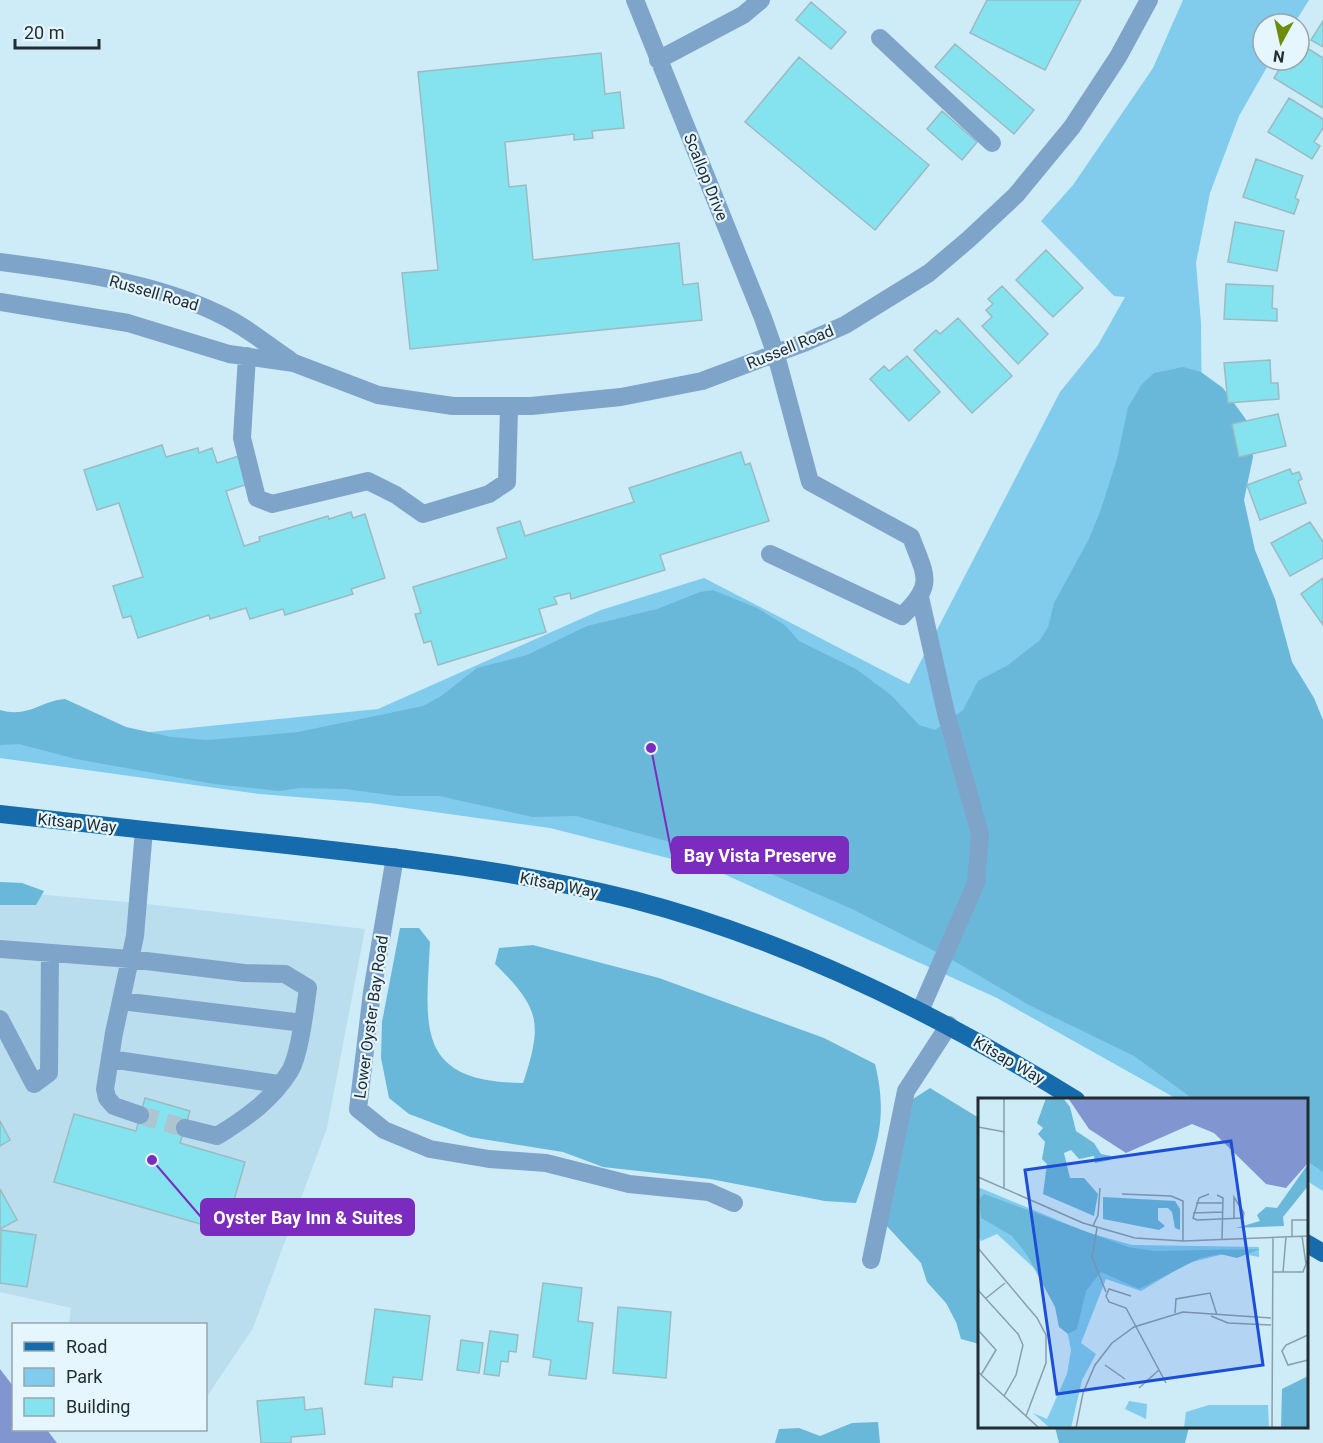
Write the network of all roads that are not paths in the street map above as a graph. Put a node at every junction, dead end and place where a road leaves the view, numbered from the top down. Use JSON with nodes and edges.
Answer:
{"nodes":[{"id":1,"x":635,"y":0,"type":"edge"},
{"id":2,"x":761,"y":0,"type":"edge"},
{"id":3,"x":1149,"y":0,"type":"edge"},
{"id":4,"x":880,"y":38,"type":"dead end"},
{"id":5,"x":658,"y":60,"type":"junction"},
{"id":6,"x":992,"y":143,"type":"dead end"},
{"id":7,"x":0,"y":262,"type":"edge"},
{"id":8,"x":0,"y":302,"type":"edge"},
{"id":9,"x":776,"y":355,"type":"junction"},
{"id":10,"x":247,"y":356,"type":"junction"},
{"id":11,"x":294,"y":363,"type":"junction"},
{"id":12,"x":509,"y":408,"type":"junction"},
{"id":13,"x":770,"y":554,"type":"dead end"},
{"id":14,"x":920,"y":597,"type":"junction"},
{"id":15,"x":0,"y":814,"type":"edge"},
{"id":16,"x":144,"y":830,"type":"junction"},
{"id":17,"x":394,"y":857,"type":"junction"},
{"id":18,"x":0,"y":949,"type":"edge"},
{"id":19,"x":50,"y":954,"type":"junction"},
{"id":20,"x":130,"y":959,"type":"junction"},
{"id":21,"x":121,"y":1001,"type":"junction"},
{"id":22,"x":920,"y":1011,"type":"junction"},
{"id":23,"x":0,"y":1019,"type":"edge"},
{"id":24,"x":303,"y":1023,"type":"junction"},
{"id":25,"x":949,"y":1025,"type":"junction"},
{"id":26,"x":110,"y":1059,"type":"junction"},
{"id":27,"x":279,"y":1084,"type":"junction"},
{"id":28,"x":1073,"y":1098,"type":"edge"},
{"id":29,"x":140,"y":1115,"type":"tunnel mouth"},
{"id":30,"x":185,"y":1128,"type":"tunnel mouth"},
{"id":31,"x":734,"y":1203,"type":"dead end"},
{"id":32,"x":1308,"y":1244,"type":"edge"},
{"id":33,"x":1323,"y":1253,"type":"edge"},
{"id":34,"x":871,"y":1260,"type":"dead end"}],
"edges":[{"from":1,"to":5,"type":"street","name":"Scallop Drive"},
{"from":2,"to":5,"type":"street"},
{"from":3,"to":9,"type":"street","name":"Russell Road"},
{"from":4,"to":6,"type":"street"},
{"from":5,"to":9,"type":"street","name":"Scallop Drive"},
{"from":7,"to":11,"type":"street","name":"Russell Road"},
{"from":8,"to":10,"type":"street","name":"Russell Road"},
{"from":9,"to":12,"type":"street","name":"Russell Road"},
{"from":9,"to":14,"type":"street","name":"Scallop Drive"},
{"from":10,"to":11,"type":"street","name":"Russell Road"},
{"from":10,"to":12,"type":"street"},
{"from":11,"to":12,"type":"street","name":"Russell Road"},
{"from":13,"to":14,"type":"street"},
{"from":14,"to":22,"type":"street","name":"Scallop Drive"},
{"from":15,"to":16,"type":"main road","name":"Kitsap Way"},
{"from":16,"to":17,"type":"main road","name":"Kitsap Way"},
{"from":16,"to":20,"type":"street"},
{"from":17,"to":22,"type":"main road","name":"Kitsap Way"},
{"from":17,"to":31,"type":"street","name":"Lower Oyster Bay Road"},
{"from":18,"to":19,"type":"street"},
{"from":19,"to":20,"type":"street"},
{"from":19,"to":23,"type":"street"},
{"from":20,"to":21,"type":"street"},
{"from":20,"to":24,"type":"street"},
{"from":21,"to":24,"type":"street"},
{"from":21,"to":26,"type":"street"},
{"from":22,"to":25,"type":"main road","name":"Kitsap Way"},
{"from":24,"to":27,"type":"street"},
{"from":25,"to":28,"type":"main road","name":"Kitsap Way"},
{"from":25,"to":34,"type":"street"},
{"from":26,"to":27,"type":"street"},
{"from":26,"to":29,"type":"street"},
{"from":27,"to":30,"type":"street"},
{"from":32,"to":33,"type":"main road"}]}
